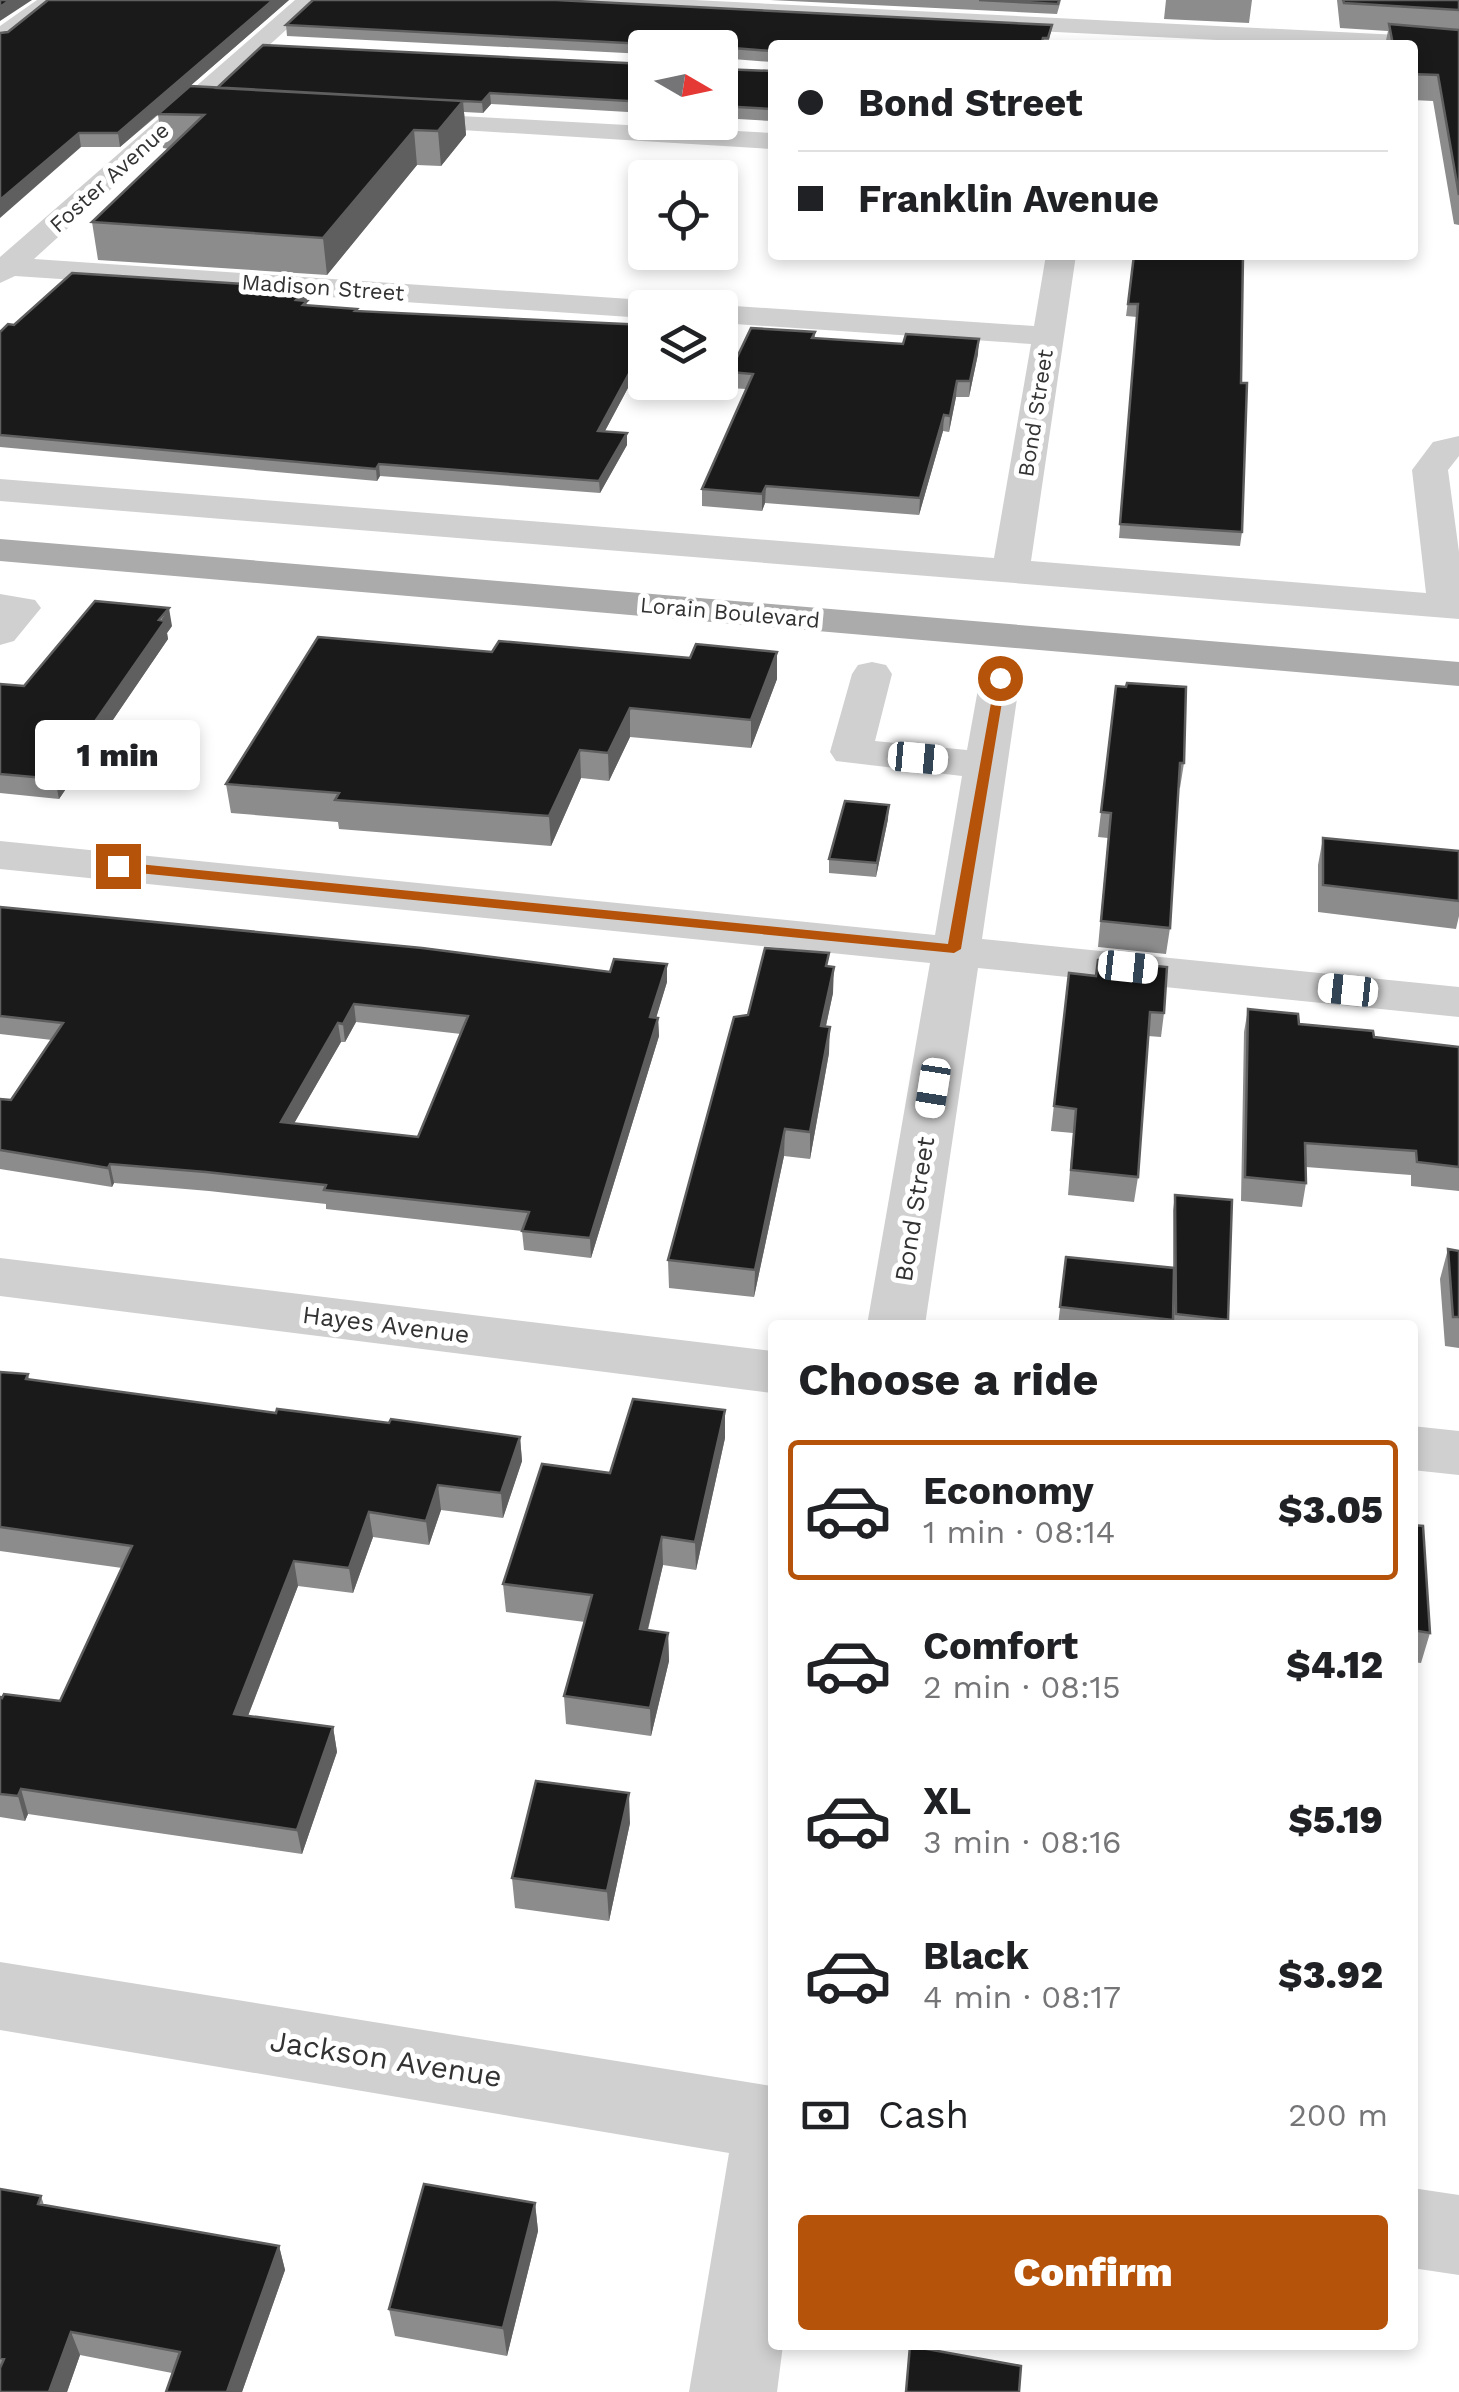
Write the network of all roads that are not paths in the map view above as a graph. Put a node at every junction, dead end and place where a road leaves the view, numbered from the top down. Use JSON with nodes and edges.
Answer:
{"nodes":[{"id":1,"x":52,"y":0,"type":"edge"},
{"id":2,"x":308,"y":0,"type":"edge"},
{"id":3,"x":557,"y":0,"type":"edge"},
{"id":4,"x":1098,"y":0,"type":"edge"},
{"id":5,"x":0,"y":36,"type":"edge"},
{"id":6,"x":1093,"y":36,"type":"edge"},
{"id":7,"x":1276,"y":40,"type":"edge"},
{"id":8,"x":1418,"y":43,"type":"edge"},
{"id":9,"x":1459,"y":44,"type":"edge"},
{"id":10,"x":258,"y":45,"type":"junction"},
{"id":11,"x":288,"y":47,"type":"edge"},
{"id":12,"x":186,"y":108,"type":"junction"},
{"id":13,"x":219,"y":110,"type":"edge"},
{"id":14,"x":354,"y":118,"type":"edge"},
{"id":15,"x":768,"y":141,"type":"edge"},
{"id":16,"x":1060,"y":260,"type":"edge"},
{"id":17,"x":3,"y":269,"type":"edge"},
{"id":18,"x":628,"y":308,"type":"edge"},
{"id":19,"x":738,"y":315,"type":"edge"},
{"id":20,"x":1047,"y":336,"type":"junction"},
{"id":21,"x":1459,"y":446,"type":"edge"},
{"id":22,"x":0,"y":490,"type":"edge"},
{"id":23,"x":0,"y":516,"type":"edge"},
{"id":24,"x":0,"y":550,"type":"edge"},
{"id":25,"x":1011,"y":571,"type":"junction"},
{"id":26,"x":0,"y":606,"type":"edge"},
{"id":27,"x":1455,"y":617,"type":"edge"},
{"id":28,"x":0,"y":633,"type":"edge"},
{"id":29,"x":872,"y":674,"type":"dead end"},
{"id":30,"x":1459,"y":674,"type":"edge"},
{"id":31,"x":1000,"y":678,"type":"dead end"},
{"id":32,"x":985,"y":765,"type":"junction"},
{"id":33,"x":0,"y":855,"type":"edge"},
{"id":34,"x":954,"y":949,"type":"junction"},
{"id":35,"x":1459,"y":1002,"type":"edge"},
{"id":36,"x":0,"y":1277,"type":"edge"},
{"id":37,"x":897,"y":1320,"type":"edge"},
{"id":38,"x":768,"y":1372,"type":"edge"},
{"id":39,"x":1418,"y":1449,"type":"edge"},
{"id":40,"x":1459,"y":1453,"type":"edge"},
{"id":41,"x":0,"y":1996,"type":"edge"},
{"id":42,"x":768,"y":2122,"type":"edge"},
{"id":43,"x":768,"y":2160,"type":"edge"},
{"id":44,"x":1418,"y":2229,"type":"edge"},
{"id":45,"x":1459,"y":2235,"type":"edge"},
{"id":46,"x":733,"y":2392,"type":"edge"}],
"edges":[{"from":1,"to":5,"type":"street"},
{"from":2,"to":10,"type":"street","name":"Foster Avenue"},
{"from":3,"to":6,"type":"street"},
{"from":4,"to":6,"type":"street"},
{"from":6,"to":7,"type":"street"},
{"from":8,"to":9,"type":"street"},
{"from":10,"to":11,"type":"street"},
{"from":10,"to":12,"type":"street","name":"Foster Avenue"},
{"from":12,"to":13,"type":"street"},
{"from":12,"to":17,"type":"street","name":"Foster Avenue"},
{"from":14,"to":15,"type":"street"},
{"from":16,"to":20,"type":"street","name":"Bond Street"},
{"from":17,"to":18,"type":"street","name":"Madison Street"},
{"from":19,"to":20,"type":"street"},
{"from":20,"to":25,"type":"street","name":"Bond Street"},
{"from":21,"to":27,"type":"street"},
{"from":22,"to":25,"type":"street"},
{"from":23,"to":27,"type":"main road","name":"Lorain Boulevard"},
{"from":24,"to":30,"type":"main road","name":"Lorain Boulevard"},
{"from":25,"to":27,"type":"street"},
{"from":26,"to":28,"type":"street"},
{"from":29,"to":32,"type":"street"},
{"from":31,"to":32,"type":"street","name":"Bond Street"},
{"from":32,"to":34,"type":"street","name":"Bond Street"},
{"from":33,"to":34,"type":"street"},
{"from":34,"to":35,"type":"street"},
{"from":34,"to":37,"type":"street","name":"Bond Street"},
{"from":36,"to":38,"type":"street","name":"Hayes Avenue"},
{"from":39,"to":40,"type":"street"},
{"from":41,"to":42,"type":"street","name":"Jackson Avenue"},
{"from":43,"to":46,"type":"street"},
{"from":44,"to":45,"type":"street"}]}
